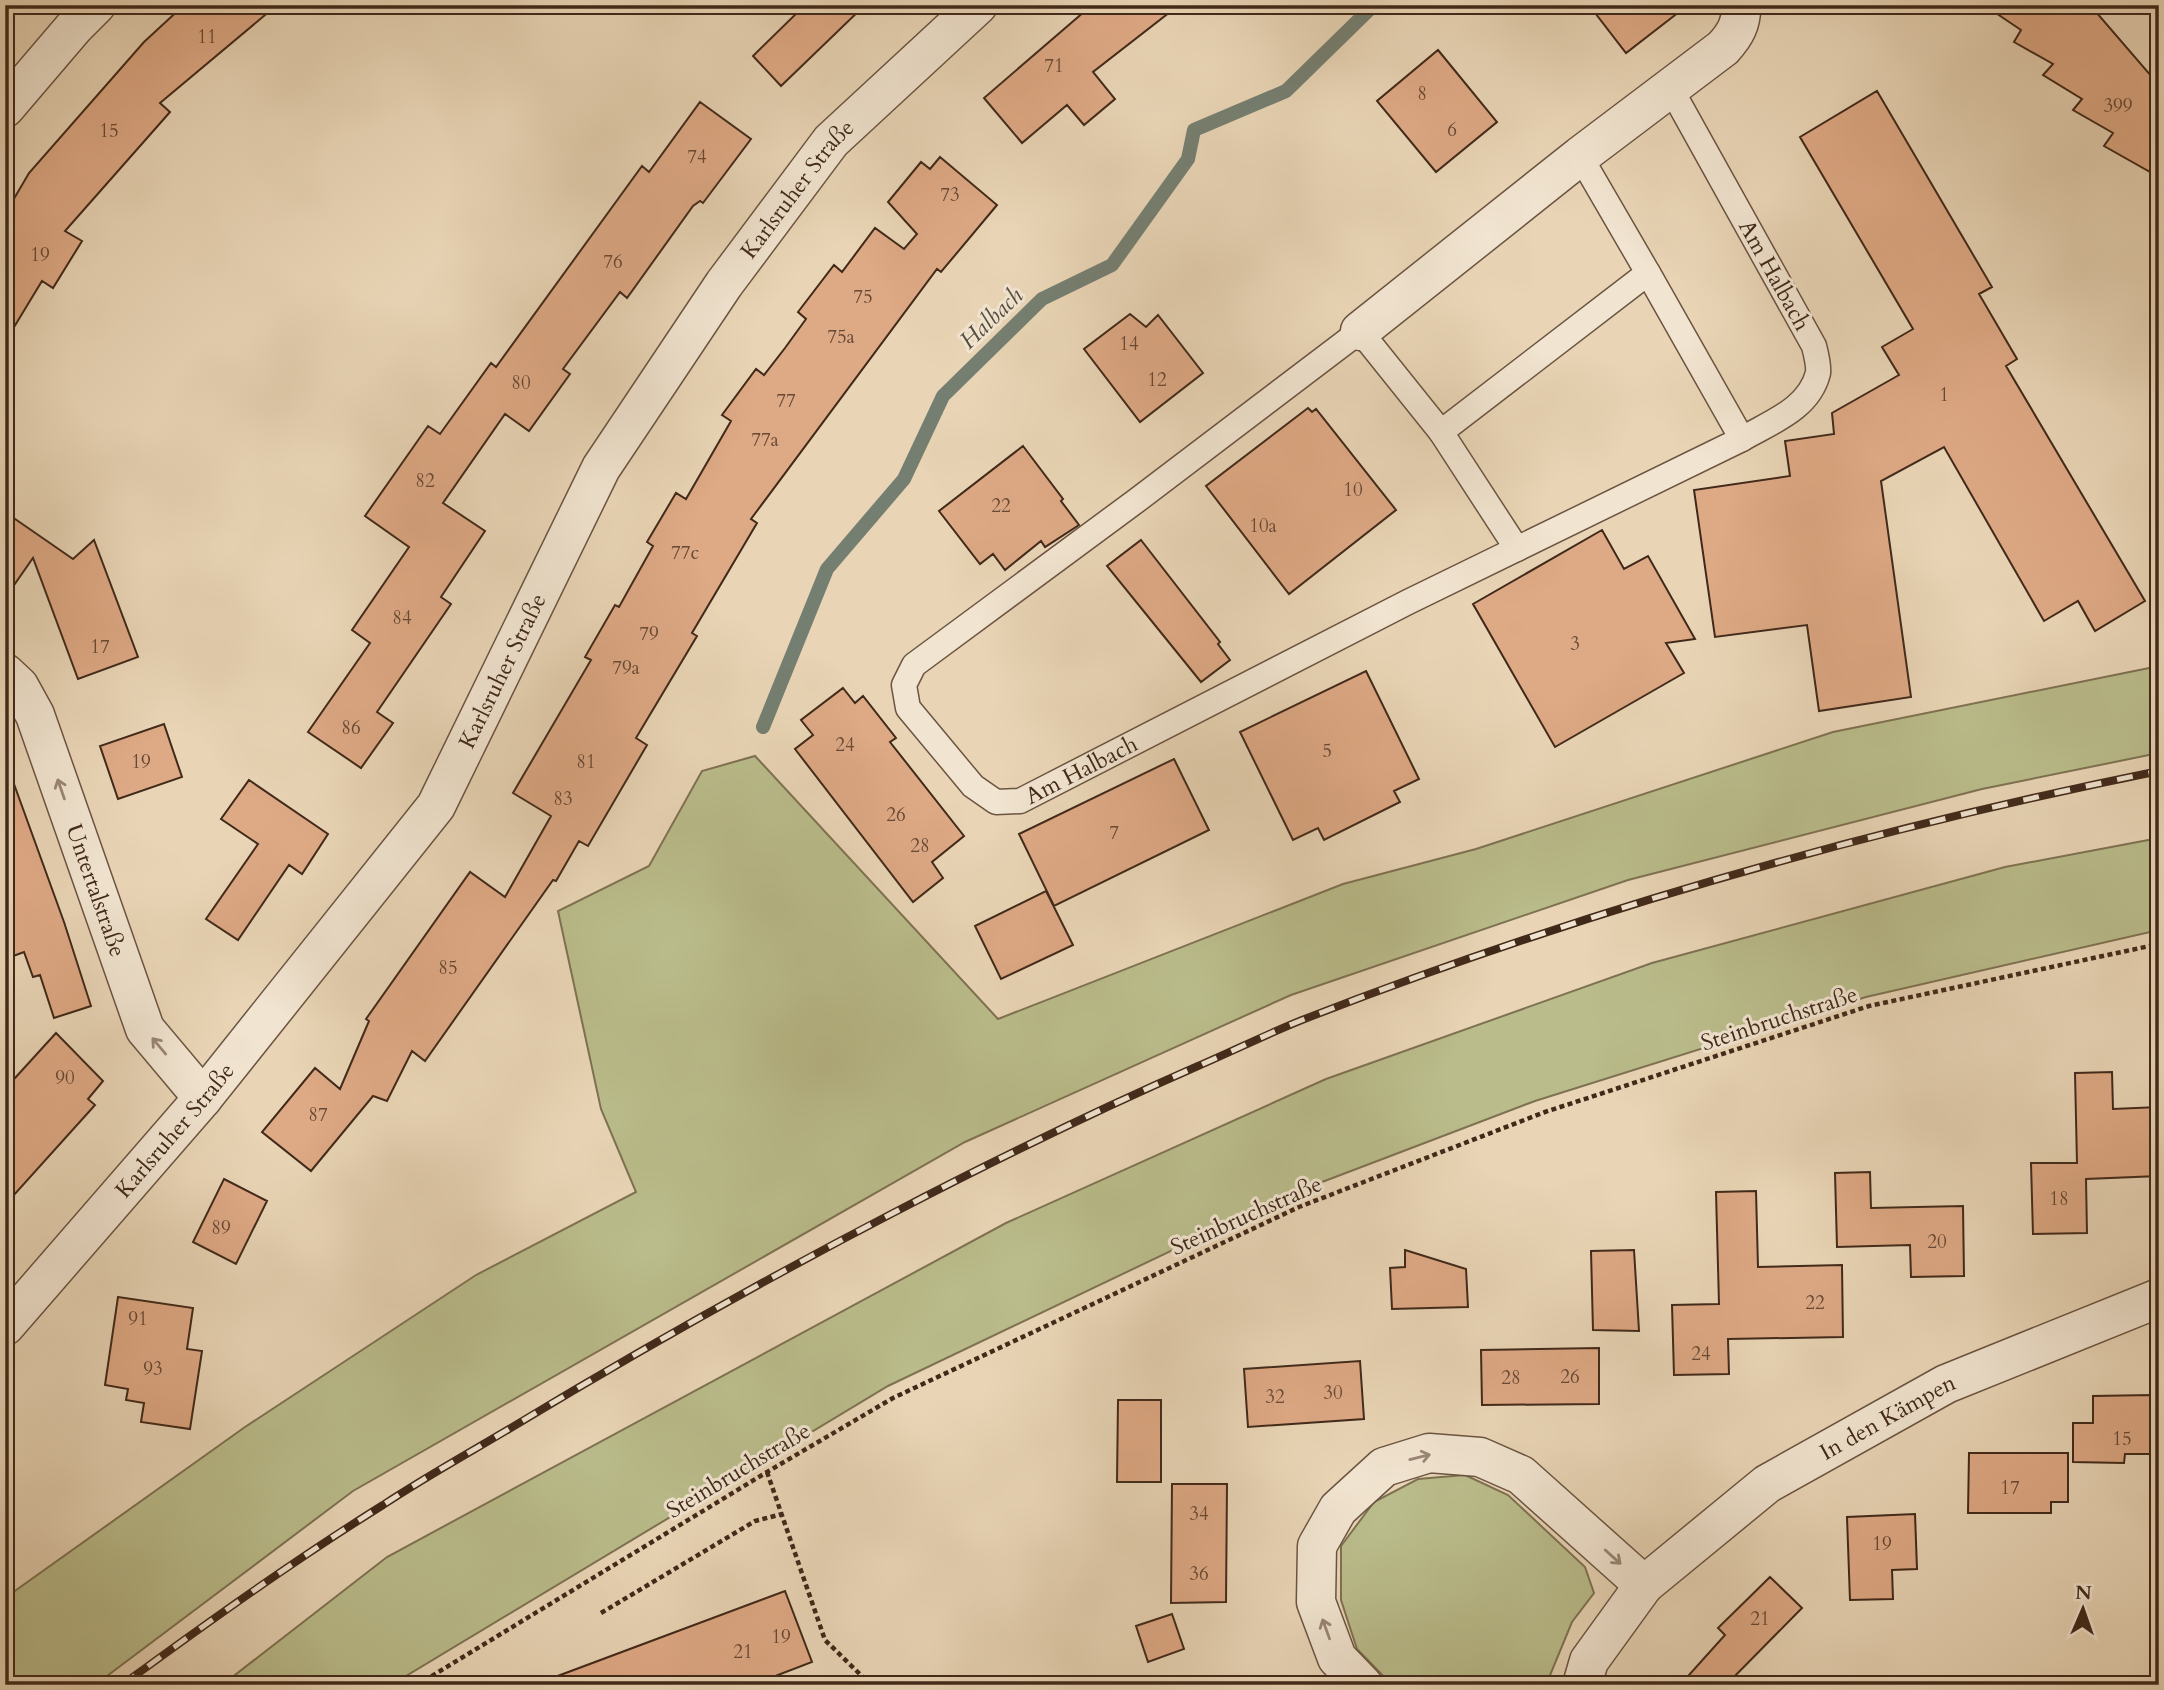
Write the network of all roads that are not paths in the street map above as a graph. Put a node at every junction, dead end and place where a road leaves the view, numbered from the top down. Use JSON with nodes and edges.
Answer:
{"nodes":[{"id":1,"x":96,"y":5,"type":"edge"},
{"id":2,"x":978,"y":5,"type":"edge"},
{"id":3,"x":1741,"y":5,"type":"edge"},
{"id":4,"x":1671,"y":89,"type":"junction"},
{"id":5,"x":5,"y":108,"type":"edge"},
{"id":6,"x":1580,"y":156,"type":"junction"},
{"id":7,"x":1648,"y":273,"type":"junction"},
{"id":8,"x":1360,"y":331,"type":"junction"},
{"id":9,"x":1441,"y":432,"type":"junction"},
{"id":10,"x":1742,"y":439,"type":"junction"},
{"id":11,"x":1517,"y":548,"type":"junction"},
{"id":12,"x":5,"y":673,"type":"edge"},
{"id":13,"x":203,"y":1098,"type":"junction"},
{"id":14,"x":2159,"y":1298,"type":"edge"},
{"id":15,"x":5,"y":1326,"type":"edge"},
{"id":16,"x":1644,"y":1585,"type":"junction"},
{"id":17,"x":1363,"y":1685,"type":"edge"},
{"id":18,"x":1582,"y":1685,"type":"edge"}],
"edges":[{"from":1,"to":5,"type":"street"},
{"from":2,"to":13,"type":"street","name":"Karlsruher Straße"},
{"from":3,"to":4,"type":"street","name":"Am Halbach"},
{"from":4,"to":6,"type":"street","name":"Am Halbach"},
{"from":4,"to":10,"type":"lane","name":"Am Halbach"},
{"from":6,"to":7,"type":"lane"},
{"from":6,"to":8,"type":"street","name":"Am Halbach"},
{"from":7,"to":9,"type":"lane"},
{"from":7,"to":10,"type":"lane"},
{"from":8,"to":9,"type":"lane"},
{"from":8,"to":11,"type":"lane","name":"Am Halbach"},
{"from":9,"to":11,"type":"lane"},
{"from":10,"to":11,"type":"lane","name":"Am Halbach"},
{"from":13,"to":12,"type":"street","name":"Untertalstraße","one_way":true},
{"from":13,"to":15,"type":"street","name":"Karlsruher Straße"},
{"from":14,"to":16,"type":"street","name":"In den Kämpen"},
{"from":17,"to":16,"type":"street","one_way":true},
{"from":16,"to":18,"type":"street","name":"In den Kämpen"}]}
